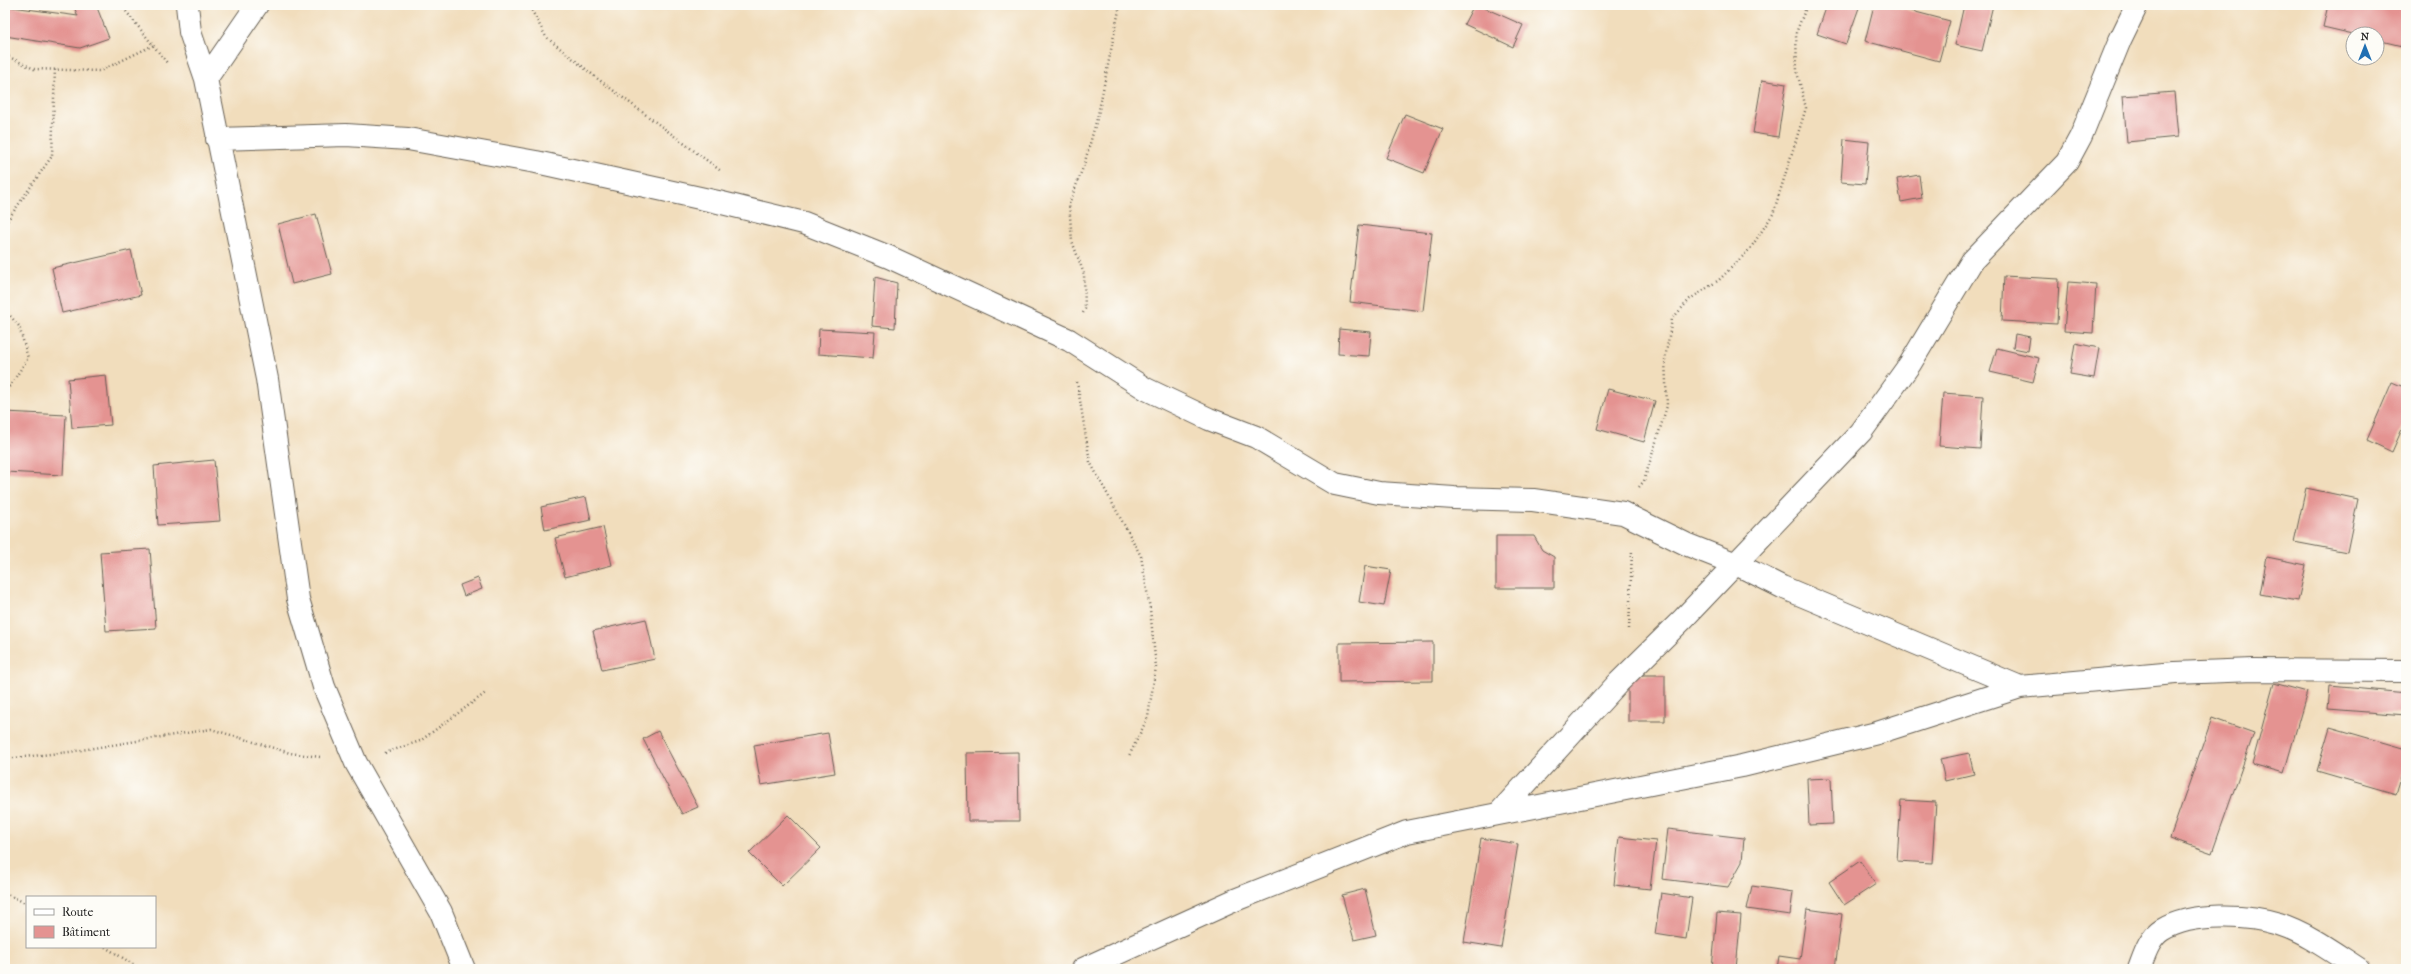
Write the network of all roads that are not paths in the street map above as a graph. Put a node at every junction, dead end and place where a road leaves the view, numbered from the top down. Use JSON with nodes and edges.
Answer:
{"nodes":[{"id":1,"x":187,"y":5,"type":"edge"},
{"id":2,"x":257,"y":5,"type":"edge"},
{"id":3,"x":2137,"y":5,"type":"edge"},
{"id":4,"x":206,"y":79,"type":"junction"},
{"id":5,"x":217,"y":139,"type":"junction"},
{"id":6,"x":1736,"y":564,"type":"junction"},
{"id":7,"x":2406,"y":671,"type":"edge"},
{"id":8,"x":2020,"y":687,"type":"junction"},
{"id":9,"x":1500,"y":812,"type":"junction"},
{"id":10,"x":464,"y":969,"type":"edge"},
{"id":11,"x":1083,"y":969,"type":"edge"},
{"id":12,"x":2139,"y":969,"type":"edge"},
{"id":13,"x":2359,"y":969,"type":"edge"}],
"edges":[{"from":1,"to":4,"type":"street"},
{"from":2,"to":4,"type":"street"},
{"from":3,"to":6,"type":"street"},
{"from":4,"to":5,"type":"street"},
{"from":5,"to":6,"type":"street"},
{"from":5,"to":10,"type":"street"},
{"from":6,"to":8,"type":"street"},
{"from":6,"to":9,"type":"street"},
{"from":7,"to":8,"type":"street"},
{"from":8,"to":9,"type":"street"},
{"from":9,"to":11,"type":"street"},
{"from":12,"to":13,"type":"street"}]}
